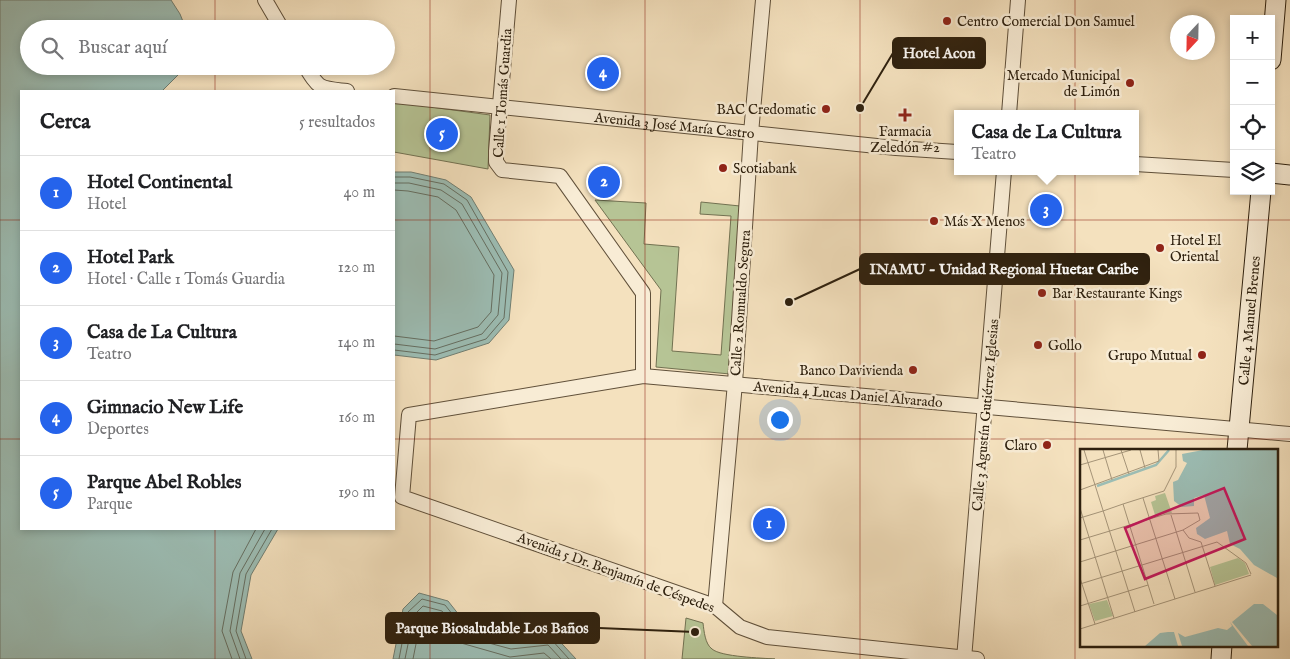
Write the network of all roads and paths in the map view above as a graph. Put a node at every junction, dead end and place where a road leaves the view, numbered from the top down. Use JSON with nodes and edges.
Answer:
{"nodes":[{"id":1,"x":265,"y":0,"type":"edge"},
{"id":2,"x":509,"y":0,"type":"edge"},
{"id":3,"x":763,"y":0,"type":"edge"},
{"id":4,"x":1018,"y":0,"type":"edge"},
{"id":5,"x":1276,"y":0,"type":"edge"},
{"id":6,"x":1275,"y":15,"type":"edge"},
{"id":7,"x":277,"y":20,"type":"edge"},
{"id":8,"x":311,"y":75,"type":"edge"},
{"id":9,"x":339,"y":90,"type":"edge"},
{"id":10,"x":395,"y":96,"type":"edge"},
{"id":11,"x":500,"y":108,"type":"junction"},
{"id":12,"x":1009,"y":110,"type":"edge"},
{"id":13,"x":751,"y":133,"type":"junction"},
{"id":14,"x":954,"y":152,"type":"edge"},
{"id":15,"x":1139,"y":164,"type":"edge"},
{"id":16,"x":1230,"y":170,"type":"edge"},
{"id":17,"x":1275,"y":173,"type":"edge"},
{"id":18,"x":1004,"y":175,"type":"edge"},
{"id":19,"x":1290,"y":175,"type":"edge"},
{"id":20,"x":1261,"y":195,"type":"edge"},
{"id":21,"x":643,"y":376,"type":"junction"},
{"id":22,"x":735,"y":383,"type":"junction"},
{"id":23,"x":986,"y":406,"type":"junction"},
{"id":24,"x":1239,"y":430,"type":"junction"},
{"id":25,"x":1290,"y":434,"type":"edge"},
{"id":26,"x":1237,"y":449,"type":"edge"},
{"id":27,"x":402,"y":497,"type":"joint"},
{"id":28,"x":715,"y":606,"type":"junction"},
{"id":29,"x":1222,"y":646,"type":"edge"},
{"id":30,"x":968,"y":659,"type":"edge"},
{"id":31,"x":1221,"y":659,"type":"edge"}],
"edges":[{"from":1,"to":7,"type":"street"},
{"from":2,"to":11,"type":"street","name":"Calle 1 Tomás Guardia"},
{"from":3,"to":13,"type":"street","name":"Calle 2 Romualdo Segura"},
{"from":4,"to":12,"type":"street"},
{"from":5,"to":6,"type":"main road"},
{"from":8,"to":9,"type":"street"},
{"from":10,"to":11,"type":"street","name":"Avenida 3 José María Castro"},
{"from":11,"to":13,"type":"street","name":"Avenida 3 José María Castro"},
{"from":11,"to":21,"type":"street","name":"Calle 1 Tomás Guardia"},
{"from":13,"to":14,"type":"street","name":"Avenida 3 José María Castro"},
{"from":13,"to":22,"type":"street","name":"Calle 2 Romualdo Segura"},
{"from":15,"to":16,"type":"street"},
{"from":17,"to":19,"type":"main road"},
{"from":18,"to":23,"type":"street","name":"Calle 3 Agustín Gutiérrez Iglesias"},
{"from":20,"to":24,"type":"main road","name":"Calle 4 Manuel Brenes"},
{"from":21,"to":22,"type":"street","name":"Avenida 4 Lucas Daniel Alvarado"},
{"from":21,"to":27,"type":"street","name":"Avenida 4 Lucas Daniel Alvarado"},
{"from":22,"to":23,"type":"street","name":"Avenida 4 Lucas Daniel Alvarado"},
{"from":22,"to":28,"type":"street","name":"Calle 2 Romualdo Segura"},
{"from":23,"to":24,"type":"street","name":"Avenida 4 Lucas Daniel Alvarado"},
{"from":23,"to":30,"type":"street","name":"Calle 3 Agustín Gutiérrez Iglesias"},
{"from":24,"to":25,"type":"street","name":"Avenida 4 Lucas Daniel Alvarado"},
{"from":24,"to":26,"type":"main road","name":"Calle 4 Manuel Brenes"},
{"from":27,"to":28,"type":"street","name":"Avenida 5 Dr. Benjamín de Céspedes"},
{"from":28,"to":30,"type":"street","name":"Avenida 5 Dr. Benjamín de Céspedes"},
{"from":29,"to":31,"type":"main road"}]}
